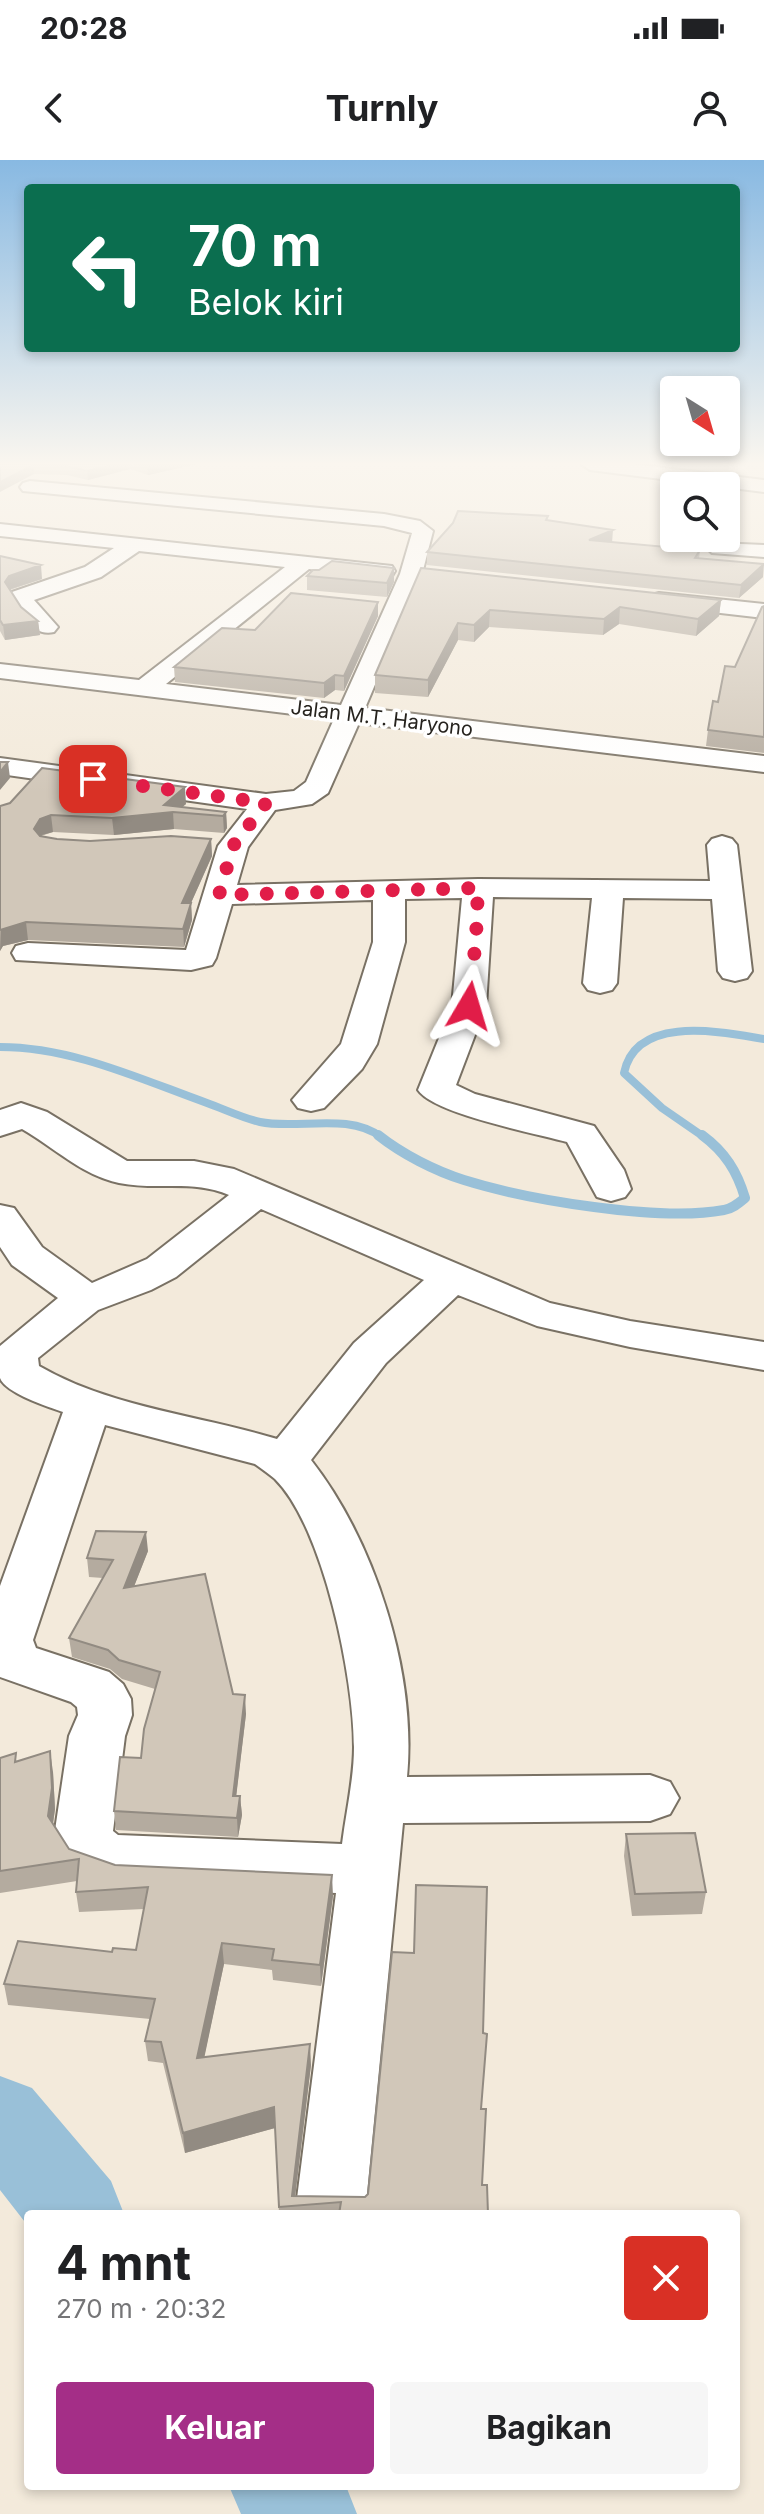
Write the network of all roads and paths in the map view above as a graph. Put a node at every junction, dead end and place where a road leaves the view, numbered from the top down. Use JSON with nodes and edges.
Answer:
{"nodes":[{"id":1,"x":88,"y":574,"type":"edge"},
{"id":2,"x":290,"y":574,"type":"edge"},
{"id":3,"x":407,"y":574,"type":"edge"},
{"id":4,"x":418,"y":575,"type":"joint"},
{"id":5,"x":641,"y":598,"type":"edge"},
{"id":6,"x":365,"y":604,"type":"edge"},
{"id":7,"x":396,"y":607,"type":"junction"},
{"id":8,"x":764,"y":611,"type":"edge"},
{"id":9,"x":46,"y":627,"type":"dead end"},
{"id":10,"x":0,"y":671,"type":"edge"},
{"id":11,"x":144,"y":689,"type":"junction"},
{"id":12,"x":348,"y":714,"type":"junction"},
{"id":13,"x":764,"y":764,"type":"edge"},
{"id":14,"x":0,"y":766,"type":"edge"},
{"id":15,"x":266,"y":803,"type":"junction"},
{"id":16,"x":722,"y":845,"type":"dead end"},
{"id":17,"x":478,"y":888,"type":"junction"},
{"id":18,"x":608,"y":888,"type":"junction"},
{"id":19,"x":389,"y":890,"type":"junction"},
{"id":20,"x":727,"y":890,"type":"junction"},
{"id":21,"x":219,"y":895,"type":"junction"},
{"id":22,"x":28,"y":953,"type":"dead end"},
{"id":23,"x":735,"y":971,"type":"dead end"},
{"id":24,"x":600,"y":983,"type":"dead end"},
{"id":25,"x":311,"y":1100,"type":"dead end"},
{"id":26,"x":7,"y":1115,"type":"edge"},
{"id":27,"x":611,"y":1189,"type":"dead end"},
{"id":28,"x":255,"y":1192,"type":"junction"},
{"id":29,"x":0,"y":1217,"type":"edge"},
{"id":30,"x":453,"y":1276,"type":"junction"},
{"id":31,"x":87,"y":1299,"type":"junction"},
{"id":32,"x":764,"y":1356,"type":"edge"},
{"id":33,"x":88,"y":1406,"type":"junction"},
{"id":34,"x":286,"y":1460,"type":"junction"},
{"id":35,"x":650,"y":1798,"type":"dead end"},
{"id":36,"x":376,"y":1800,"type":"junction"},
{"id":37,"x":368,"y":1870,"type":"junction"},
{"id":38,"x":330,"y":2210,"type":"edge"}],
"edges":[{"from":1,"to":9,"type":"street"},
{"from":2,"to":11,"type":"street"},
{"from":3,"to":4,"type":"street"},
{"from":4,"to":7,"type":"street"},
{"from":5,"to":8,"type":"street"},
{"from":6,"to":7,"type":"street"},
{"from":7,"to":12,"type":"street"},
{"from":10,"to":11,"type":"street","name":"Jalan M.T. Haryono"},
{"from":11,"to":12,"type":"street","name":"Jalan M.T. Haryono"},
{"from":12,"to":13,"type":"street","name":"Jalan M.T. Haryono"},
{"from":12,"to":15,"type":"street"},
{"from":14,"to":15,"type":"street"},
{"from":15,"to":21,"type":"street"},
{"from":16,"to":20,"type":"street"},
{"from":17,"to":18,"type":"street"},
{"from":17,"to":19,"type":"street"},
{"from":17,"to":27,"type":"street"},
{"from":18,"to":20,"type":"street"},
{"from":18,"to":24,"type":"street"},
{"from":19,"to":21,"type":"street"},
{"from":19,"to":25,"type":"street"},
{"from":20,"to":23,"type":"street"},
{"from":21,"to":22,"type":"street"},
{"from":26,"to":28,"type":"street"},
{"from":28,"to":30,"type":"street"},
{"from":28,"to":31,"type":"street"},
{"from":29,"to":31,"type":"street"},
{"from":30,"to":32,"type":"street"},
{"from":30,"to":34,"type":"street"},
{"from":31,"to":33,"type":"street"},
{"from":33,"to":34,"type":"street"},
{"from":33,"to":37,"type":"street"},
{"from":34,"to":36,"type":"street"},
{"from":35,"to":36,"type":"street"},
{"from":36,"to":37,"type":"street"},
{"from":37,"to":38,"type":"street"}]}
